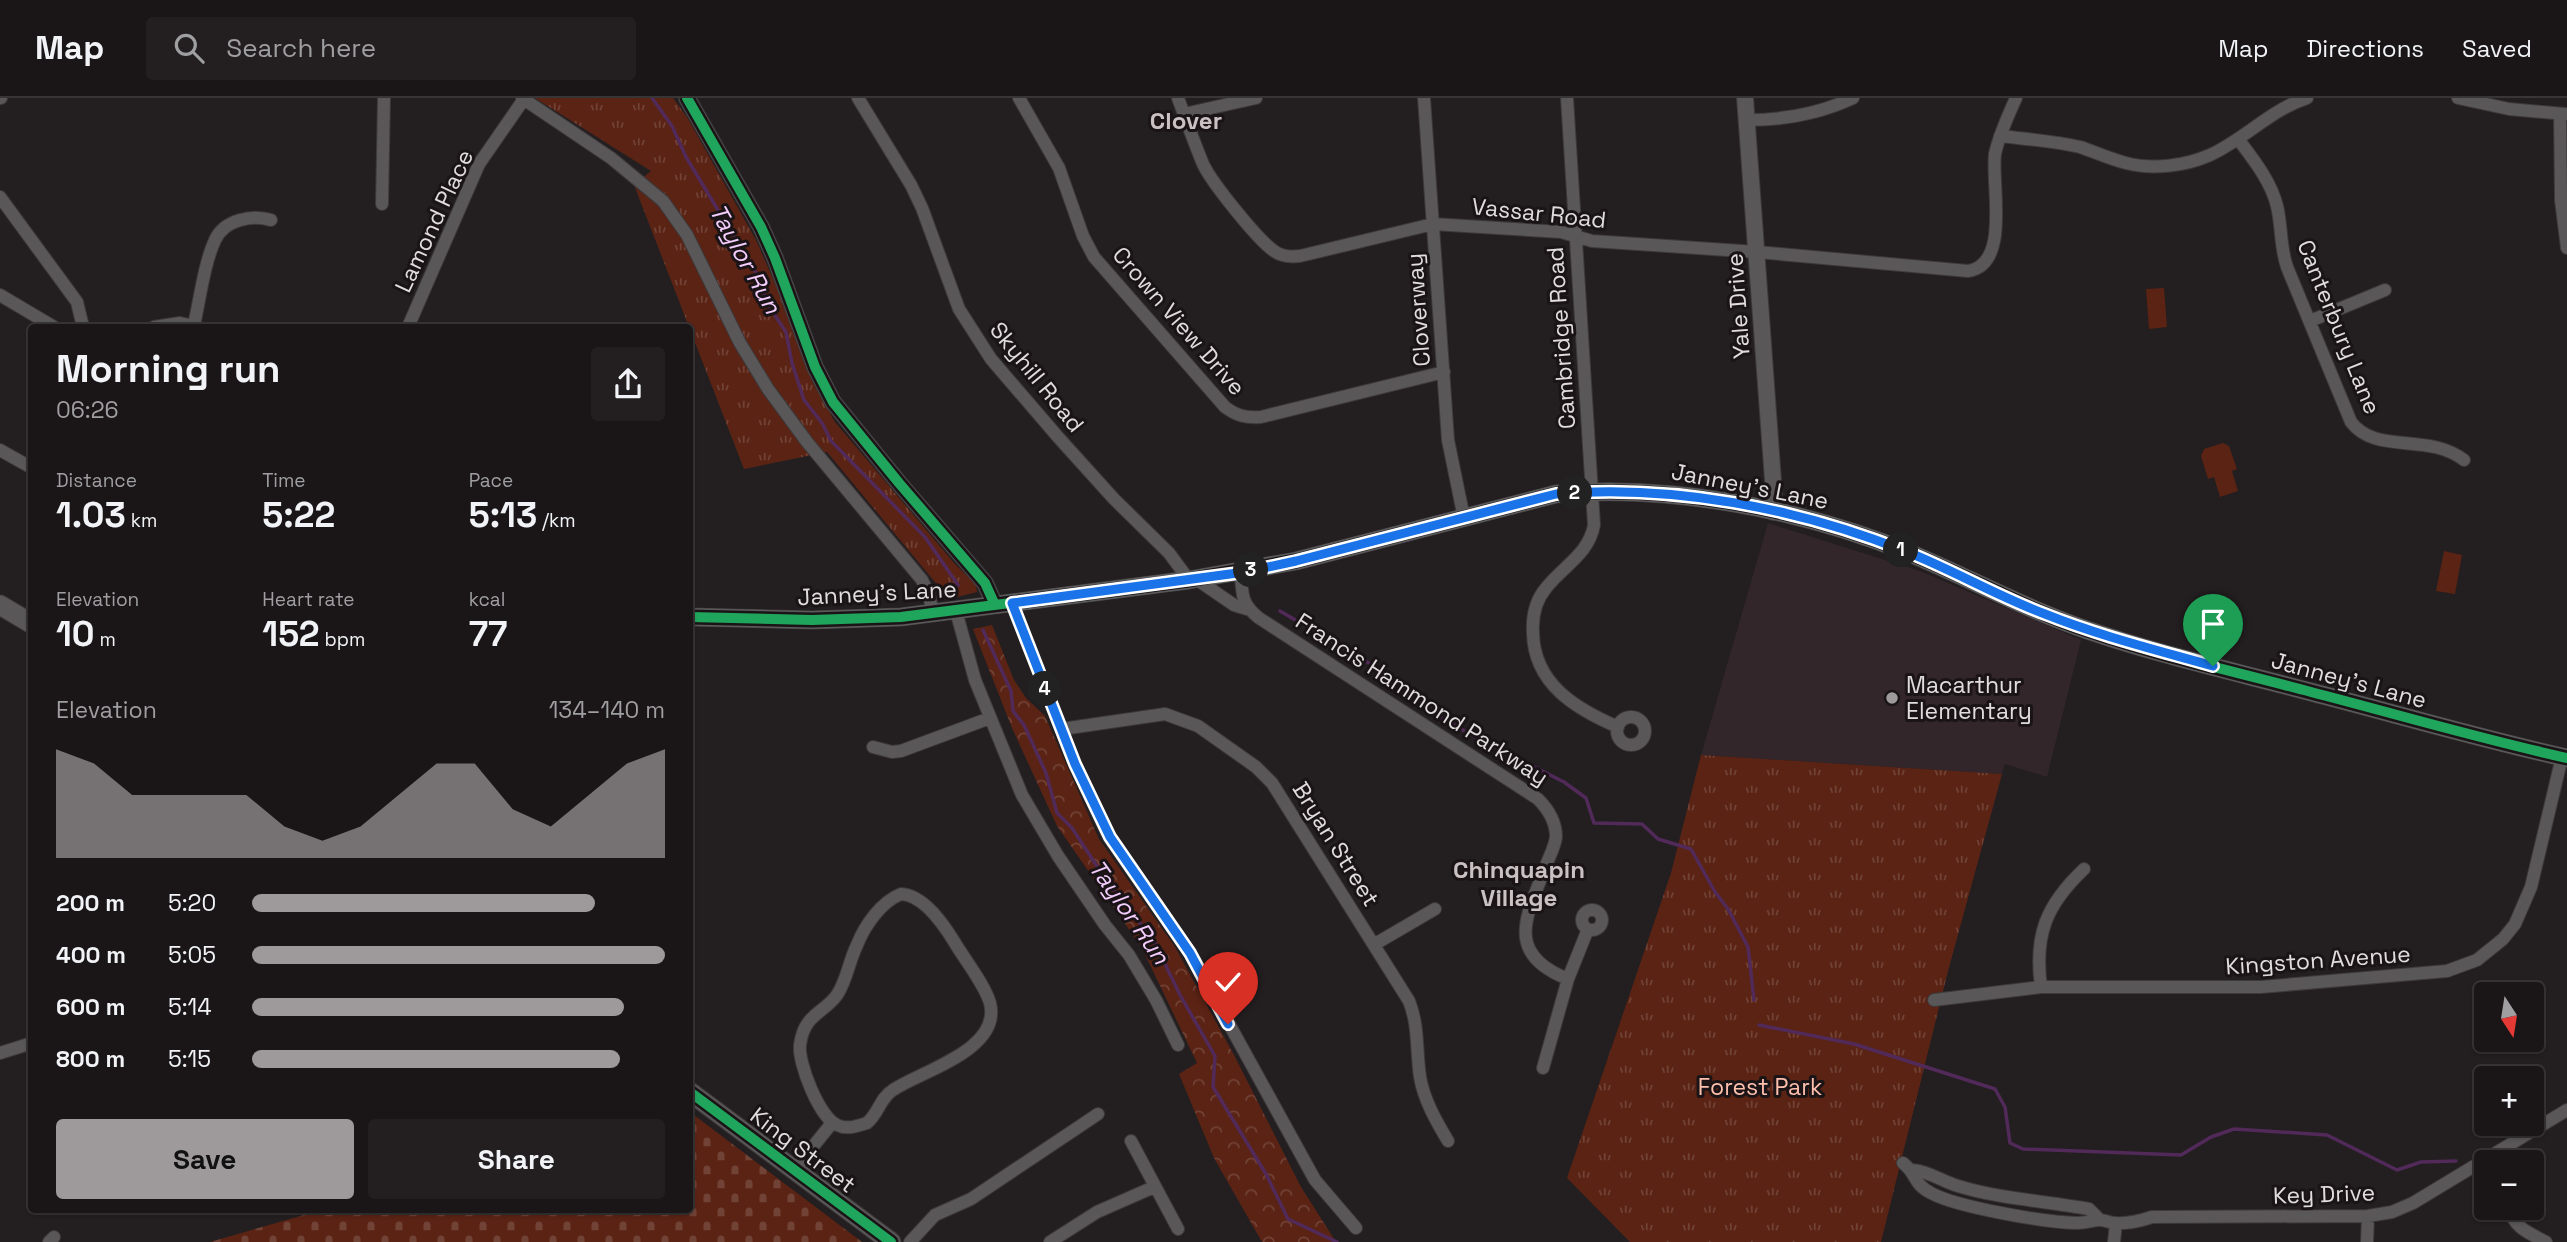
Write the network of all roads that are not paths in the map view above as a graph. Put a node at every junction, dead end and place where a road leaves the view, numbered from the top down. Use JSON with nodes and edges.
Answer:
{"nodes":[{"id":1,"x":384,"y":98,"type":"edge"},
{"id":2,"x":687,"y":98,"type":"edge"},
{"id":3,"x":858,"y":98,"type":"edge"},
{"id":4,"x":1019,"y":98,"type":"edge"},
{"id":5,"x":1178,"y":98,"type":"edge"},
{"id":6,"x":1256,"y":98,"type":"edge"},
{"id":7,"x":1424,"y":98,"type":"edge"},
{"id":8,"x":1567,"y":98,"type":"edge"},
{"id":9,"x":1745,"y":98,"type":"edge"},
{"id":10,"x":1853,"y":98,"type":"edge"},
{"id":11,"x":2016,"y":98,"type":"edge"},
{"id":12,"x":2307,"y":98,"type":"edge"},
{"id":13,"x":2458,"y":98,"type":"edge"},
{"id":14,"x":523,"y":99,"type":"edge"},
{"id":15,"x":1184,"y":114,"type":"junction"},
{"id":16,"x":2563,"y":114,"type":"edge"},
{"id":17,"x":1746,"y":120,"type":"junction"},
{"id":18,"x":2000,"y":136,"type":"junction"},
{"id":19,"x":2238,"y":139,"type":"junction"},
{"id":20,"x":0,"y":197,"type":"edge"},
{"id":21,"x":382,"y":204,"type":"dead end"},
{"id":22,"x":271,"y":220,"type":"dead end"},
{"id":23,"x":1433,"y":224,"type":"junction"},
{"id":24,"x":1576,"y":237,"type":"junction"},
{"id":25,"x":2567,"y":248,"type":"edge"},
{"id":26,"x":1757,"y":251,"type":"junction"},
{"id":27,"x":2385,"y":290,"type":"dead end"},
{"id":28,"x":0,"y":295,"type":"edge"},
{"id":29,"x":2310,"y":321,"type":"junction"},
{"id":30,"x":49,"y":324,"type":"edge"},
{"id":31,"x":82,"y":324,"type":"edge"},
{"id":32,"x":196,"y":324,"type":"edge"},
{"id":33,"x":409,"y":324,"type":"edge"},
{"id":34,"x":1444,"y":372,"type":"junction"},
{"id":35,"x":0,"y":450,"type":"edge"},
{"id":36,"x":2464,"y":460,"type":"dead end"},
{"id":37,"x":28,"y":466,"type":"edge"},
{"id":38,"x":1593,"y":491,"type":"junction"},
{"id":39,"x":1773,"y":512,"type":"junction"},
{"id":40,"x":1464,"y":518,"type":"junction"},
{"id":41,"x":1241,"y":572,"type":"junction"},
{"id":42,"x":1193,"y":579,"type":"junction"},
{"id":43,"x":1004,"y":604,"type":"junction"},
{"id":44,"x":0,"y":605,"type":"edge"},
{"id":45,"x":1247,"y":609,"type":"junction"},
{"id":46,"x":956,"y":611,"type":"junction"},
{"id":47,"x":933,"y":613,"type":"junction"},
{"id":48,"x":693,"y":617,"type":"edge"},
{"id":49,"x":28,"y":622,"type":"edge"},
{"id":50,"x":990,"y":718,"type":"junction"},
{"id":51,"x":1618,"y":727,"type":"dead end"},
{"id":52,"x":1062,"y":729,"type":"junction"},
{"id":53,"x":873,"y":747,"type":"dead end"},
{"id":54,"x":2564,"y":758,"type":"edge"},
{"id":55,"x":2084,"y":869,"type":"dead end"},
{"id":56,"x":1436,"y":909,"type":"dead end"},
{"id":57,"x":1588,"y":929,"type":"dead end"},
{"id":58,"x":1375,"y":944,"type":"junction"},
{"id":59,"x":1567,"y":979,"type":"junction"},
{"id":60,"x":2041,"y":987,"type":"junction"},
{"id":61,"x":1934,"y":1000,"type":"dead end"},
{"id":62,"x":28,"y":1044,"type":"edge"},
{"id":63,"x":1178,"y":1045,"type":"dead end"},
{"id":64,"x":0,"y":1053,"type":"edge"},
{"id":65,"x":1543,"y":1068,"type":"dead end"},
{"id":66,"x":693,"y":1093,"type":"edge"},
{"id":67,"x":2567,"y":1110,"type":"edge"},
{"id":68,"x":1098,"y":1114,"type":"dead end"},
{"id":69,"x":832,"y":1123,"type":"junction"},
{"id":70,"x":1131,"y":1141,"type":"dead end"},
{"id":71,"x":1448,"y":1141,"type":"dead end"},
{"id":72,"x":2508,"y":1147,"type":"joint"},
{"id":73,"x":794,"y":1170,"type":"junction"},
{"id":74,"x":1154,"y":1187,"type":"junction"},
{"id":75,"x":2368,"y":1216,"type":"junction"},
{"id":76,"x":2100,"y":1220,"type":"junction"},
{"id":77,"x":2514,"y":1220,"type":"edge"},
{"id":78,"x":2116,"y":1223,"type":"junction"},
{"id":79,"x":1356,"y":1228,"type":"dead end"},
{"id":80,"x":1178,"y":1229,"type":"dead end"},
{"id":81,"x":891,"y":1242,"type":"edge"},
{"id":82,"x":909,"y":1242,"type":"edge"},
{"id":83,"x":1050,"y":1242,"type":"edge"},
{"id":84,"x":2114,"y":1242,"type":"edge"},
{"id":85,"x":2367,"y":1242,"type":"edge"},
{"id":86,"x":2546,"y":1242,"type":"edge"}],
"edges":[{"from":1,"to":21,"type":"street"},
{"from":2,"to":43,"type":"street"},
{"from":3,"to":42,"type":"street","name":"Skyhill Road"},
{"from":4,"to":34,"type":"street","name":"Crown View Drive"},
{"from":5,"to":15,"type":"street","name":"Vassar Road"},
{"from":6,"to":15,"type":"street"},
{"from":7,"to":23,"type":"street","name":"Cloverway"},
{"from":8,"to":24,"type":"street","name":"Cambridge Road"},
{"from":9,"to":17,"type":"street","name":"Yale Drive"},
{"from":10,"to":17,"type":"street"},
{"from":11,"to":18,"type":"street"},
{"from":12,"to":19,"type":"street"},
{"from":13,"to":16,"type":"street"},
{"from":14,"to":33,"type":"street","name":"Lamond Place"},
{"from":14,"to":47,"type":"street"},
{"from":15,"to":23,"type":"street","name":"Vassar Road"},
{"from":16,"to":25,"type":"street"},
{"from":17,"to":26,"type":"street","name":"Yale Drive"},
{"from":18,"to":19,"type":"street"},
{"from":18,"to":26,"type":"street","name":"Vassar Road"},
{"from":19,"to":29,"type":"street","name":"Canterbury Lane"},
{"from":20,"to":31,"type":"street"},
{"from":22,"to":32,"type":"street"},
{"from":23,"to":24,"type":"street","name":"Vassar Road"},
{"from":23,"to":34,"type":"street","name":"Cloverway"},
{"from":24,"to":26,"type":"street","name":"Vassar Road"},
{"from":24,"to":38,"type":"street","name":"Cambridge Road"},
{"from":26,"to":39,"type":"street","name":"Yale Drive"},
{"from":27,"to":29,"type":"street"},
{"from":28,"to":30,"type":"street"},
{"from":29,"to":36,"type":"street","name":"Canterbury Lane"},
{"from":34,"to":40,"type":"street","name":"Cloverway"},
{"from":35,"to":37,"type":"street"},
{"from":38,"to":39,"type":"main road","name":"Janney's Lane"},
{"from":38,"to":40,"type":"main road","name":"Janney's Lane"},
{"from":38,"to":51,"type":"street","name":"Cambridge Road"},
{"from":39,"to":54,"type":"main road","name":"Janney's Lane"},
{"from":40,"to":41,"type":"main road","name":"Janney's Lane"},
{"from":41,"to":42,"type":"main road","name":"Janney's Lane"},
{"from":41,"to":45,"type":"street"},
{"from":42,"to":43,"type":"main road","name":"Janney's Lane"},
{"from":42,"to":45,"type":"street","name":"Francis Hammond Parkway"},
{"from":43,"to":46,"type":"main road","name":"Janney's Lane"},
{"from":43,"to":52,"type":"street"},
{"from":44,"to":49,"type":"main road"},
{"from":45,"to":59,"type":"street","name":"Francis Hammond Parkway"},
{"from":46,"to":47,"type":"main road","name":"Janney's Lane"},
{"from":46,"to":50,"type":"street"},
{"from":47,"to":48,"type":"main road","name":"Janney's Lane"},
{"from":50,"to":53,"type":"street"},
{"from":50,"to":63,"type":"street"},
{"from":52,"to":58,"type":"street","name":"Bryan Street"},
{"from":52,"to":79,"type":"street"},
{"from":54,"to":60,"type":"street","name":"Kingston Avenue"},
{"from":55,"to":60,"type":"street"},
{"from":56,"to":58,"type":"street"},
{"from":57,"to":59,"type":"street"},
{"from":58,"to":71,"type":"street","name":"Bryan Street"},
{"from":59,"to":65,"type":"street"},
{"from":60,"to":61,"type":"street","name":"Kingston Avenue"},
{"from":62,"to":64,"type":"street"},
{"from":66,"to":73,"type":"main road","name":"King Street"},
{"from":67,"to":72,"type":"street","name":"Key Drive"},
{"from":68,"to":82,"type":"street"},
{"from":69,"to":69,"type":"street"},
{"from":69,"to":73,"type":"street"},
{"from":70,"to":74,"type":"street"},
{"from":72,"to":75,"type":"street","name":"Key Drive"},
{"from":73,"to":81,"type":"main road","name":"King Street"},
{"from":74,"to":80,"type":"street"},
{"from":74,"to":83,"type":"street"},
{"from":75,"to":78,"type":"street","name":"Key Drive"},
{"from":75,"to":85,"type":"street"},
{"from":76,"to":76,"type":"street"},
{"from":76,"to":78,"type":"street"},
{"from":77,"to":86,"type":"street"},
{"from":78,"to":84,"type":"street"}]}
